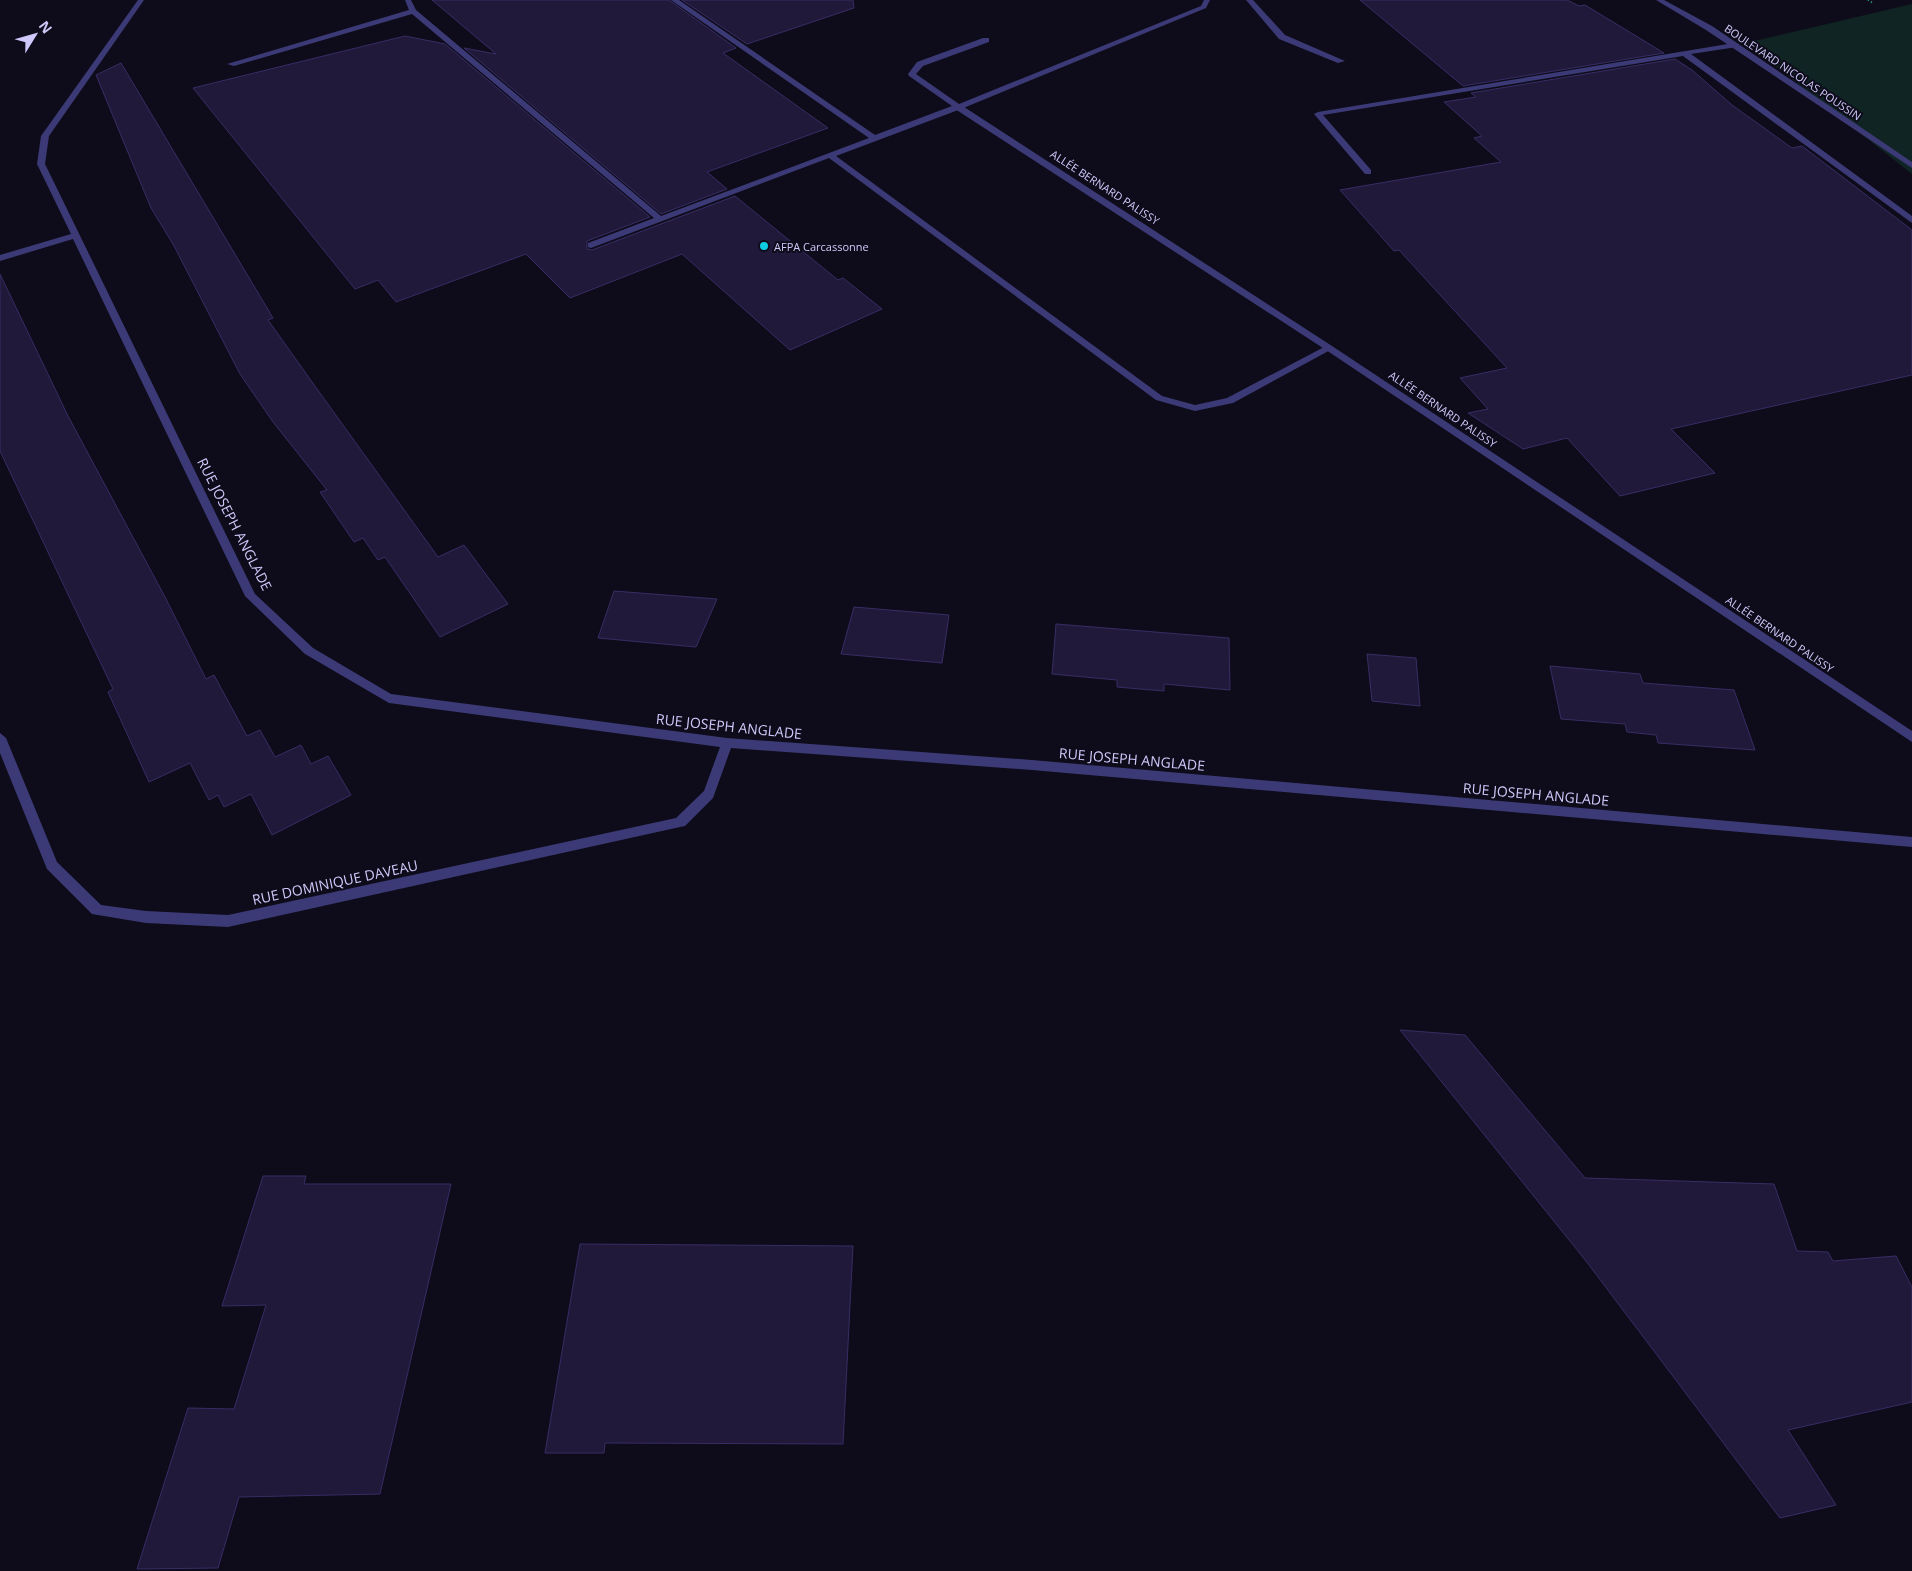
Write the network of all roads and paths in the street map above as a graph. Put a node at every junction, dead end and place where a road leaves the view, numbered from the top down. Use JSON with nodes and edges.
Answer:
{"nodes":[{"id":1,"x":141,"y":0,"type":"edge"},
{"id":2,"x":408,"y":0,"type":"edge"},
{"id":3,"x":674,"y":0,"type":"edge"},
{"id":4,"x":1207,"y":0,"type":"edge"},
{"id":5,"x":1249,"y":0,"type":"edge"},
{"id":6,"x":1659,"y":0,"type":"edge"},
{"id":7,"x":1868,"y":0,"type":"edge"},
{"id":8,"x":1873,"y":3,"type":"dead end"},
{"id":9,"x":413,"y":11,"type":"junction"},
{"id":10,"x":986,"y":40,"type":"dead end"},
{"id":11,"x":1734,"y":45,"type":"junction"},
{"id":12,"x":1684,"y":53,"type":"junction"},
{"id":13,"x":1341,"y":60,"type":"dead end"},
{"id":14,"x":231,"y":64,"type":"dead end"},
{"id":15,"x":958,"y":106,"type":"junction"},
{"id":16,"x":874,"y":138,"type":"junction"},
{"id":17,"x":830,"y":155,"type":"junction"},
{"id":18,"x":1912,"y":166,"type":"edge"},
{"id":19,"x":1368,"y":172,"type":"dead end"},
{"id":20,"x":659,"y":218,"type":"junction"},
{"id":21,"x":1912,"y":220,"type":"edge"},
{"id":22,"x":75,"y":236,"type":"junction"},
{"id":23,"x":591,"y":245,"type":"dead end"},
{"id":24,"x":0,"y":258,"type":"edge"},
{"id":25,"x":1329,"y":348,"type":"junction"},
{"id":26,"x":1912,"y":737,"type":"edge"},
{"id":27,"x":0,"y":738,"type":"edge"},
{"id":28,"x":727,"y":743,"type":"junction"},
{"id":29,"x":1912,"y":842,"type":"edge"}],
"edges":[{"from":1,"to":22,"type":"street","name":"RUE JOSEPH ANGLADE"},
{"from":2,"to":9,"type":"street"},
{"from":3,"to":16,"type":"street"},
{"from":4,"to":15,"type":"street"},
{"from":5,"to":13,"type":"street"},
{"from":6,"to":11,"type":"street","name":"BOULEVARD NICOLAS POUSSIN"},
{"from":7,"to":8,"type":"path"},
{"from":9,"to":14,"type":"street"},
{"from":9,"to":20,"type":"street"},
{"from":10,"to":15,"type":"street","name":"ALLÉE BERNARD PALISSY"},
{"from":11,"to":12,"type":"street"},
{"from":11,"to":18,"type":"street","name":"BOULEVARD NICOLAS POUSSIN"},
{"from":12,"to":19,"type":"street"},
{"from":12,"to":21,"type":"street"},
{"from":15,"to":16,"type":"street"},
{"from":15,"to":25,"type":"street","name":"ALLÉE BERNARD PALISSY"},
{"from":16,"to":17,"type":"street"},
{"from":17,"to":20,"type":"street"},
{"from":17,"to":25,"type":"street"},
{"from":20,"to":23,"type":"street"},
{"from":22,"to":24,"type":"street"},
{"from":22,"to":28,"type":"street","name":"RUE JOSEPH ANGLADE"},
{"from":25,"to":26,"type":"street","name":"ALLÉE BERNARD PALISSY"},
{"from":27,"to":28,"type":"street","name":"RUE DOMINIQUE DAVEAU"},
{"from":28,"to":29,"type":"street","name":"RUE JOSEPH ANGLADE"}]}
